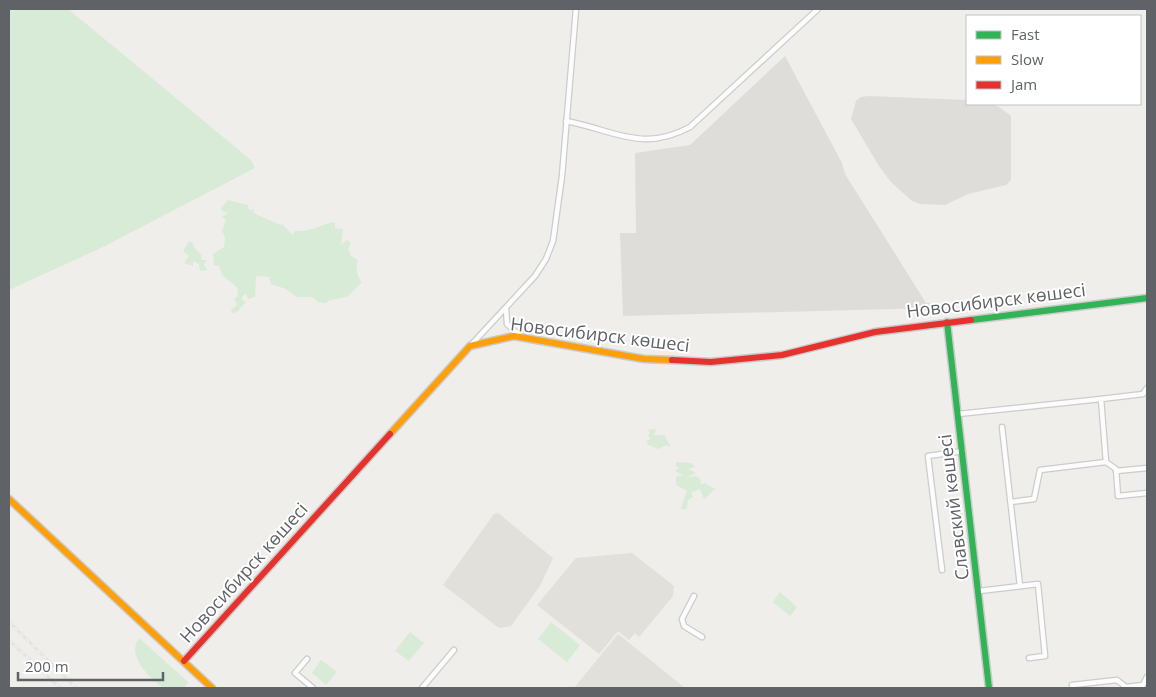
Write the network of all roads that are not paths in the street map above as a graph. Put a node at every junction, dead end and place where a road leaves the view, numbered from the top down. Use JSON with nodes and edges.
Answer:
{"nodes":[{"id":1,"x":576,"y":9,"type":"edge"},
{"id":2,"x":818,"y":9,"type":"edge"},
{"id":3,"x":566,"y":121,"type":"junction"},
{"id":4,"x":1147,"y":298,"type":"edge"},
{"id":5,"x":506,"y":307,"type":"junction"},
{"id":6,"x":947,"y":322,"type":"junction"},
{"id":7,"x":522,"y":337,"type":"junction"},
{"id":8,"x":470,"y":346,"type":"junction"},
{"id":9,"x":1147,"y":388,"type":"edge"},
{"id":10,"x":1101,"y":399,"type":"junction"},
{"id":11,"x":958,"y":414,"type":"junction"},
{"id":12,"x":1002,"y":427,"type":"dead end"},
{"id":13,"x":963,"y":451,"type":"junction"},
{"id":14,"x":1106,"y":462,"type":"junction"},
{"id":15,"x":1147,"y":468,"type":"edge"},
{"id":16,"x":1116,"y":472,"type":"junction"},
{"id":17,"x":1147,"y":493,"type":"edge"},
{"id":18,"x":9,"y":499,"type":"edge"},
{"id":19,"x":1010,"y":502,"type":"junction"},
{"id":20,"x":942,"y":570,"type":"dead end"},
{"id":21,"x":1020,"y":586,"type":"junction"},
{"id":22,"x":979,"y":591,"type":"junction"},
{"id":23,"x":694,"y":596,"type":"dead end"},
{"id":24,"x":702,"y":637,"type":"dead end"},
{"id":25,"x":454,"y":650,"type":"dead end"},
{"id":26,"x":1029,"y":658,"type":"dead end"},
{"id":27,"x":307,"y":659,"type":"dead end"},
{"id":28,"x":184,"y":661,"type":"junction"},
{"id":29,"x":1147,"y":677,"type":"edge"},
{"id":30,"x":212,"y":688,"type":"edge"},
{"id":31,"x":313,"y":688,"type":"edge"},
{"id":32,"x":422,"y":688,"type":"edge"},
{"id":33,"x":989,"y":688,"type":"edge"},
{"id":34,"x":1073,"y":688,"type":"edge"}],
"edges":[{"from":1,"to":3,"type":"street"},
{"from":2,"to":3,"type":"street"},
{"from":3,"to":5,"type":"street"},
{"from":4,"to":6,"type":"main road","name":"Новосибирск көшесі"},
{"from":5,"to":7,"type":"street"},
{"from":5,"to":8,"type":"street"},
{"from":6,"to":7,"type":"main road","name":"Новосибирск көшесі"},
{"from":6,"to":11,"type":"main road","name":"Славский көшесі"},
{"from":7,"to":8,"type":"main road","name":"Новосибирск көшесі"},
{"from":8,"to":28,"type":"main road","name":"Новосибирск көшесі"},
{"from":9,"to":10,"type":"street"},
{"from":10,"to":11,"type":"street"},
{"from":10,"to":14,"type":"street"},
{"from":11,"to":13,"type":"main road","name":"Славский көшесі"},
{"from":12,"to":19,"type":"street"},
{"from":13,"to":20,"type":"street"},
{"from":13,"to":22,"type":"main road","name":"Славский көшесі"},
{"from":14,"to":16,"type":"street"},
{"from":14,"to":19,"type":"street"},
{"from":15,"to":16,"type":"street"},
{"from":16,"to":17,"type":"street"},
{"from":18,"to":28,"type":"main road"},
{"from":19,"to":21,"type":"street"},
{"from":21,"to":22,"type":"street"},
{"from":21,"to":26,"type":"street"},
{"from":22,"to":33,"type":"main road","name":"Славский көшесі"},
{"from":23,"to":24,"type":"street"},
{"from":25,"to":32,"type":"street"},
{"from":27,"to":31,"type":"street"},
{"from":28,"to":30,"type":"main road"},
{"from":29,"to":34,"type":"street"}]}
